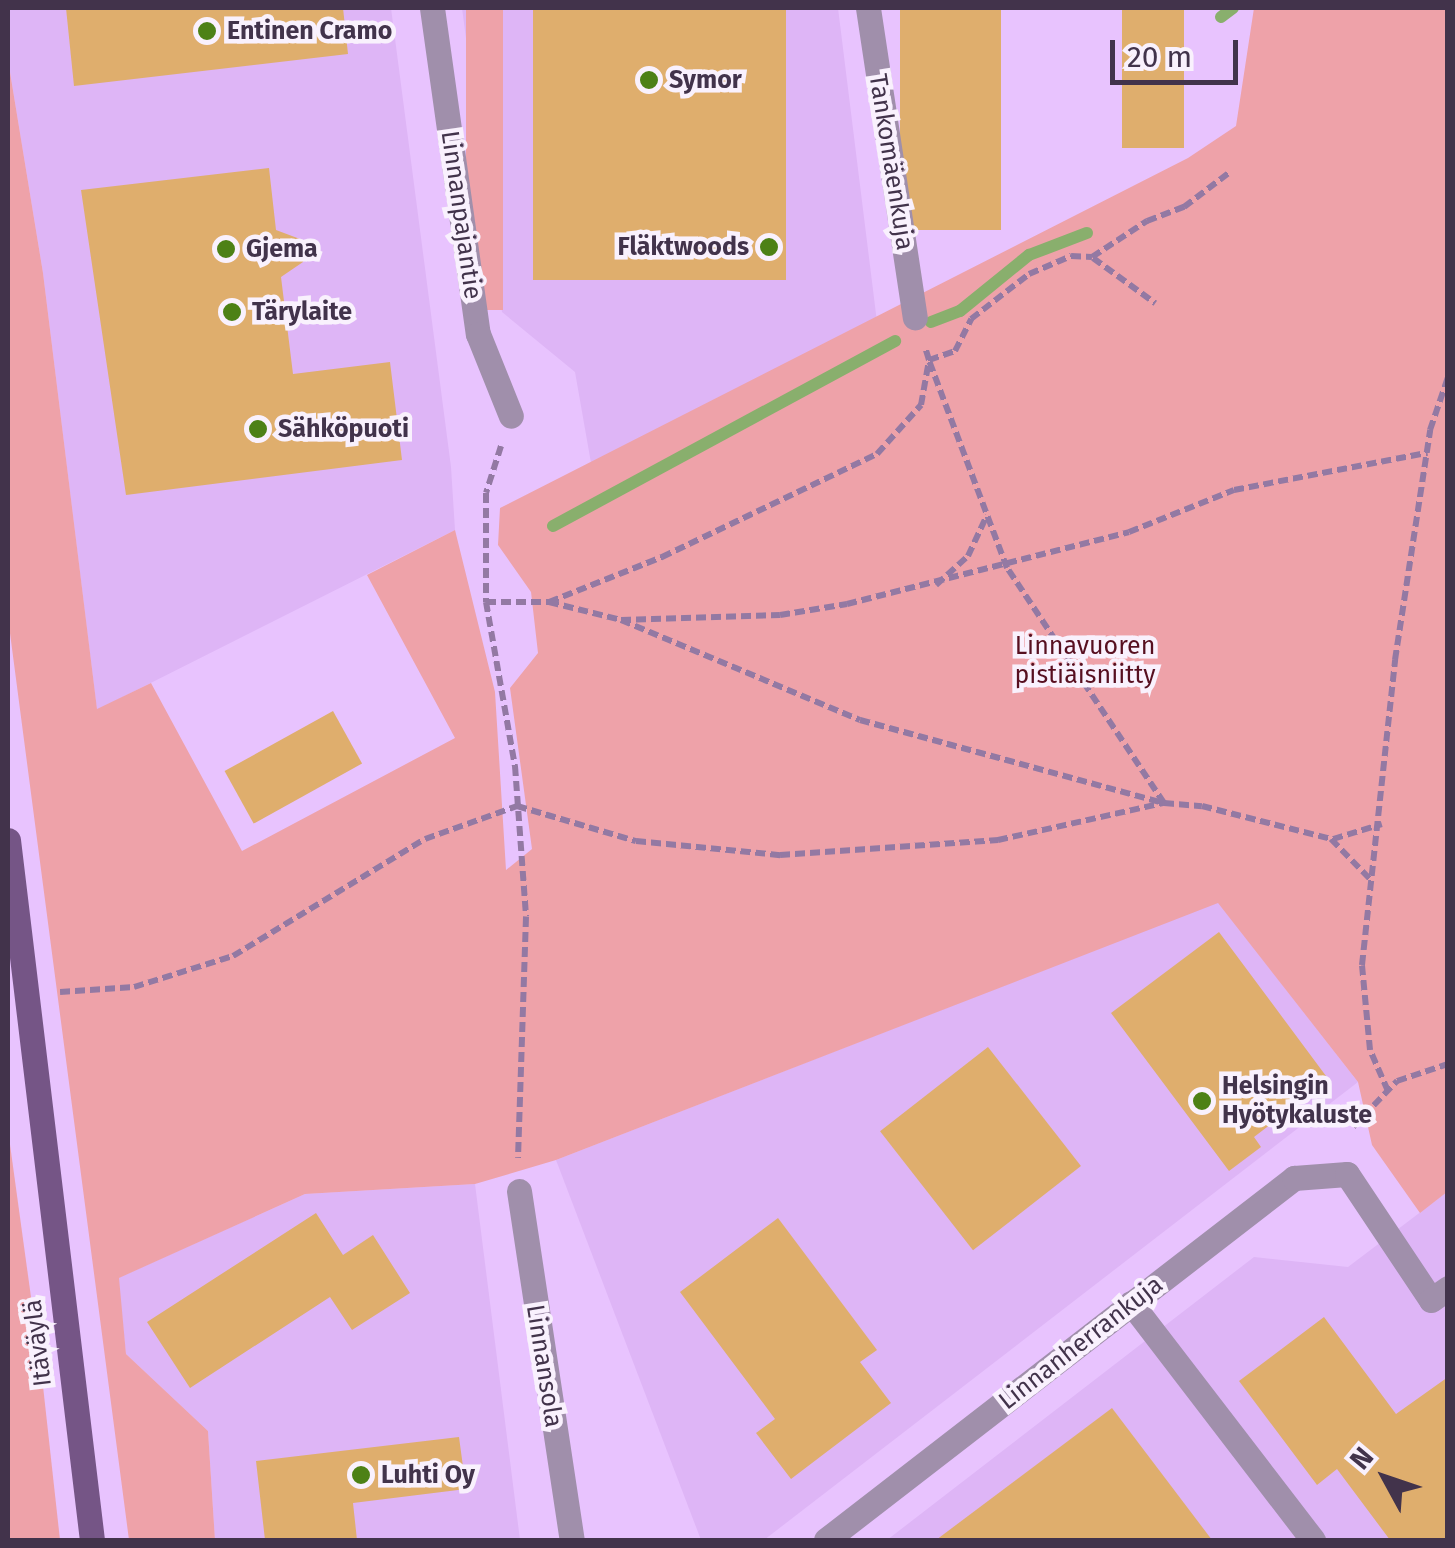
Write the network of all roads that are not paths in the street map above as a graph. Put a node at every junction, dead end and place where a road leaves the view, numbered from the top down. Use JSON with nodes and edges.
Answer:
{"nodes":[{"id":1,"x":432,"y":8,"type":"edge"},
{"id":2,"x":868,"y":8,"type":"edge"},
{"id":3,"x":915,"y":317,"type":"road end"},
{"id":4,"x":511,"y":416,"type":"road end"},
{"id":5,"x":8,"y":840,"type":"edge"},
{"id":6,"x":520,"y":1190,"type":"road end"},
{"id":7,"x":1448,"y":1288,"type":"edge"},
{"id":8,"x":1131,"y":1304,"type":"junction"},
{"id":9,"x":92,"y":1540,"type":"edge"},
{"id":10,"x":572,"y":1540,"type":"edge"},
{"id":11,"x":826,"y":1540,"type":"edge"},
{"id":12,"x":1313,"y":1540,"type":"edge"}],
"edges":[{"from":1,"to":4,"type":"street","name":"Linnanpajantie"},
{"from":2,"to":3,"type":"street","name":"Tankomäenkuja"},
{"from":5,"to":9,"type":"main road","name":"Itäväylä"},
{"from":6,"to":10,"type":"street","name":"Linnansola"},
{"from":7,"to":8,"type":"street","name":"Linnanherrankuja"},
{"from":8,"to":11,"type":"street","name":"Linnanherrankuja"},
{"from":8,"to":12,"type":"street"}]}
